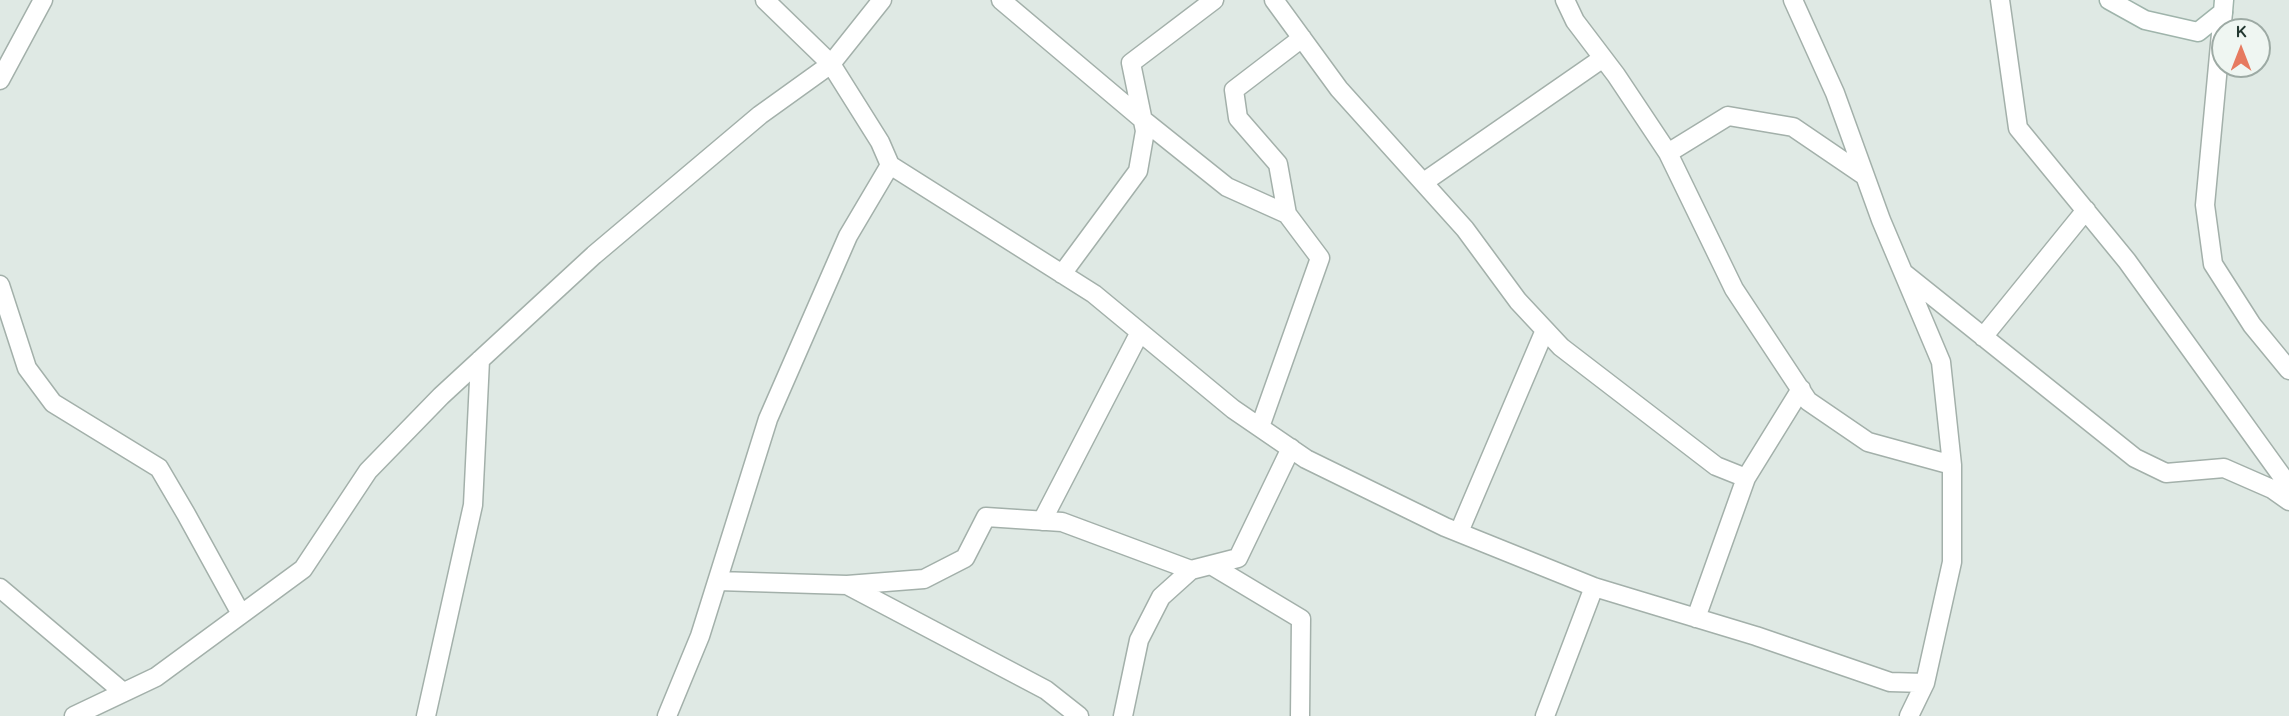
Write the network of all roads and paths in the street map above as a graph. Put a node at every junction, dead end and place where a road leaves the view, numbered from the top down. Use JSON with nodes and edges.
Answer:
{"nodes":[{"id":1,"x":43,"y":0,"type":"edge"},
{"id":2,"x":765,"y":0,"type":"edge"},
{"id":3,"x":882,"y":0,"type":"edge"},
{"id":4,"x":1001,"y":0,"type":"edge"},
{"id":5,"x":1213,"y":0,"type":"edge"},
{"id":6,"x":1274,"y":0,"type":"edge"},
{"id":7,"x":1565,"y":0,"type":"edge"},
{"id":8,"x":1793,"y":0,"type":"edge"},
{"id":9,"x":2000,"y":0,"type":"edge"},
{"id":10,"x":2109,"y":0,"type":"edge"},
{"id":11,"x":2223,"y":6,"type":"edge"},
{"id":12,"x":1302,"y":38,"type":"junction"},
{"id":13,"x":1603,"y":58,"type":"junction"},
{"id":14,"x":831,"y":64,"type":"junction"},
{"id":15,"x":0,"y":80,"type":"edge"},
{"id":16,"x":1142,"y":119,"type":"junction"},
{"id":17,"x":1668,"y":153,"type":"junction"},
{"id":18,"x":890,"y":165,"type":"junction"},
{"id":19,"x":1865,"y":176,"type":"junction"},
{"id":20,"x":1424,"y":182,"type":"junction"},
{"id":21,"x":2086,"y":210,"type":"junction"},
{"id":22,"x":1287,"y":214,"type":"junction"},
{"id":23,"x":1904,"y":273,"type":"junction"},
{"id":24,"x":1062,"y":274,"type":"junction"},
{"id":25,"x":0,"y":285,"type":"edge"},
{"id":26,"x":1545,"y":330,"type":"junction"},
{"id":27,"x":1140,"y":332,"type":"junction"},
{"id":28,"x":1983,"y":337,"type":"junction"},
{"id":29,"x":480,"y":360,"type":"junction"},
{"id":30,"x":2289,"y":370,"type":"edge"},
{"id":31,"x":1801,"y":389,"type":"junction"},
{"id":32,"x":1260,"y":427,"type":"junction"},
{"id":33,"x":1291,"y":448,"type":"junction"},
{"id":34,"x":1952,"y":465,"type":"junction"},
{"id":35,"x":1746,"y":478,"type":"junction"},
{"id":36,"x":2289,"y":486,"type":"edge"},
{"id":37,"x":2289,"y":501,"type":"edge"},
{"id":38,"x":1042,"y":521,"type":"junction"},
{"id":39,"x":1459,"y":532,"type":"junction"},
{"id":40,"x":1211,"y":565,"type":"junction"},
{"id":41,"x":1191,"y":570,"type":"junction"},
{"id":42,"x":718,"y":581,"type":"junction"},
{"id":43,"x":847,"y":585,"type":"junction"},
{"id":44,"x":1594,"y":587,"type":"junction"},
{"id":45,"x":0,"y":588,"type":"edge"},
{"id":46,"x":241,"y":614,"type":"junction"},
{"id":47,"x":1696,"y":618,"type":"junction"},
{"id":48,"x":1925,"y":683,"type":"junction"},
{"id":49,"x":123,"y":692,"type":"junction"},
{"id":50,"x":74,"y":716,"type":"edge"},
{"id":51,"x":426,"y":716,"type":"edge"},
{"id":52,"x":667,"y":716,"type":"edge"},
{"id":53,"x":1079,"y":716,"type":"edge"},
{"id":54,"x":1123,"y":716,"type":"edge"},
{"id":55,"x":1300,"y":716,"type":"edge"},
{"id":56,"x":1545,"y":716,"type":"edge"},
{"id":57,"x":1909,"y":716,"type":"edge"}],
"edges":[{"from":1,"to":15,"type":"street"},
{"from":2,"to":14,"type":"street"},
{"from":3,"to":14,"type":"street"},
{"from":4,"to":16,"type":"street"},
{"from":5,"to":16,"type":"street"},
{"from":6,"to":12,"type":"street"},
{"from":7,"to":13,"type":"street"},
{"from":8,"to":19,"type":"street"},
{"from":9,"to":21,"type":"street"},
{"from":10,"to":11,"type":"street"},
{"from":11,"to":30,"type":"street"},
{"from":12,"to":20,"type":"street"},
{"from":12,"to":22,"type":"street"},
{"from":13,"to":17,"type":"street"},
{"from":13,"to":20,"type":"street"},
{"from":14,"to":18,"type":"street"},
{"from":14,"to":29,"type":"street"},
{"from":16,"to":22,"type":"street"},
{"from":16,"to":24,"type":"street"},
{"from":17,"to":19,"type":"street"},
{"from":17,"to":31,"type":"street"},
{"from":18,"to":24,"type":"street"},
{"from":18,"to":42,"type":"street"},
{"from":19,"to":23,"type":"street"},
{"from":20,"to":26,"type":"street"},
{"from":21,"to":28,"type":"street"},
{"from":21,"to":36,"type":"street"},
{"from":22,"to":32,"type":"street"},
{"from":23,"to":28,"type":"street"},
{"from":23,"to":34,"type":"street"},
{"from":24,"to":27,"type":"street"},
{"from":25,"to":46,"type":"street"},
{"from":26,"to":35,"type":"street"},
{"from":26,"to":39,"type":"street"},
{"from":27,"to":32,"type":"street"},
{"from":27,"to":38,"type":"street"},
{"from":28,"to":37,"type":"street"},
{"from":29,"to":46,"type":"street"},
{"from":29,"to":51,"type":"street"},
{"from":31,"to":34,"type":"street"},
{"from":31,"to":35,"type":"street"},
{"from":32,"to":33,"type":"street"},
{"from":33,"to":39,"type":"street"},
{"from":33,"to":40,"type":"street"},
{"from":34,"to":48,"type":"street"},
{"from":35,"to":47,"type":"street"},
{"from":38,"to":41,"type":"street"},
{"from":38,"to":43,"type":"street"},
{"from":39,"to":44,"type":"street"},
{"from":40,"to":41,"type":"street"},
{"from":40,"to":55,"type":"street"},
{"from":41,"to":54,"type":"street"},
{"from":42,"to":43,"type":"street"},
{"from":42,"to":52,"type":"street"},
{"from":43,"to":53,"type":"street"},
{"from":44,"to":47,"type":"street"},
{"from":44,"to":56,"type":"street"},
{"from":45,"to":49,"type":"street"},
{"from":46,"to":49,"type":"street"},
{"from":47,"to":48,"type":"street"},
{"from":48,"to":57,"type":"street"},
{"from":49,"to":50,"type":"street"}]}
